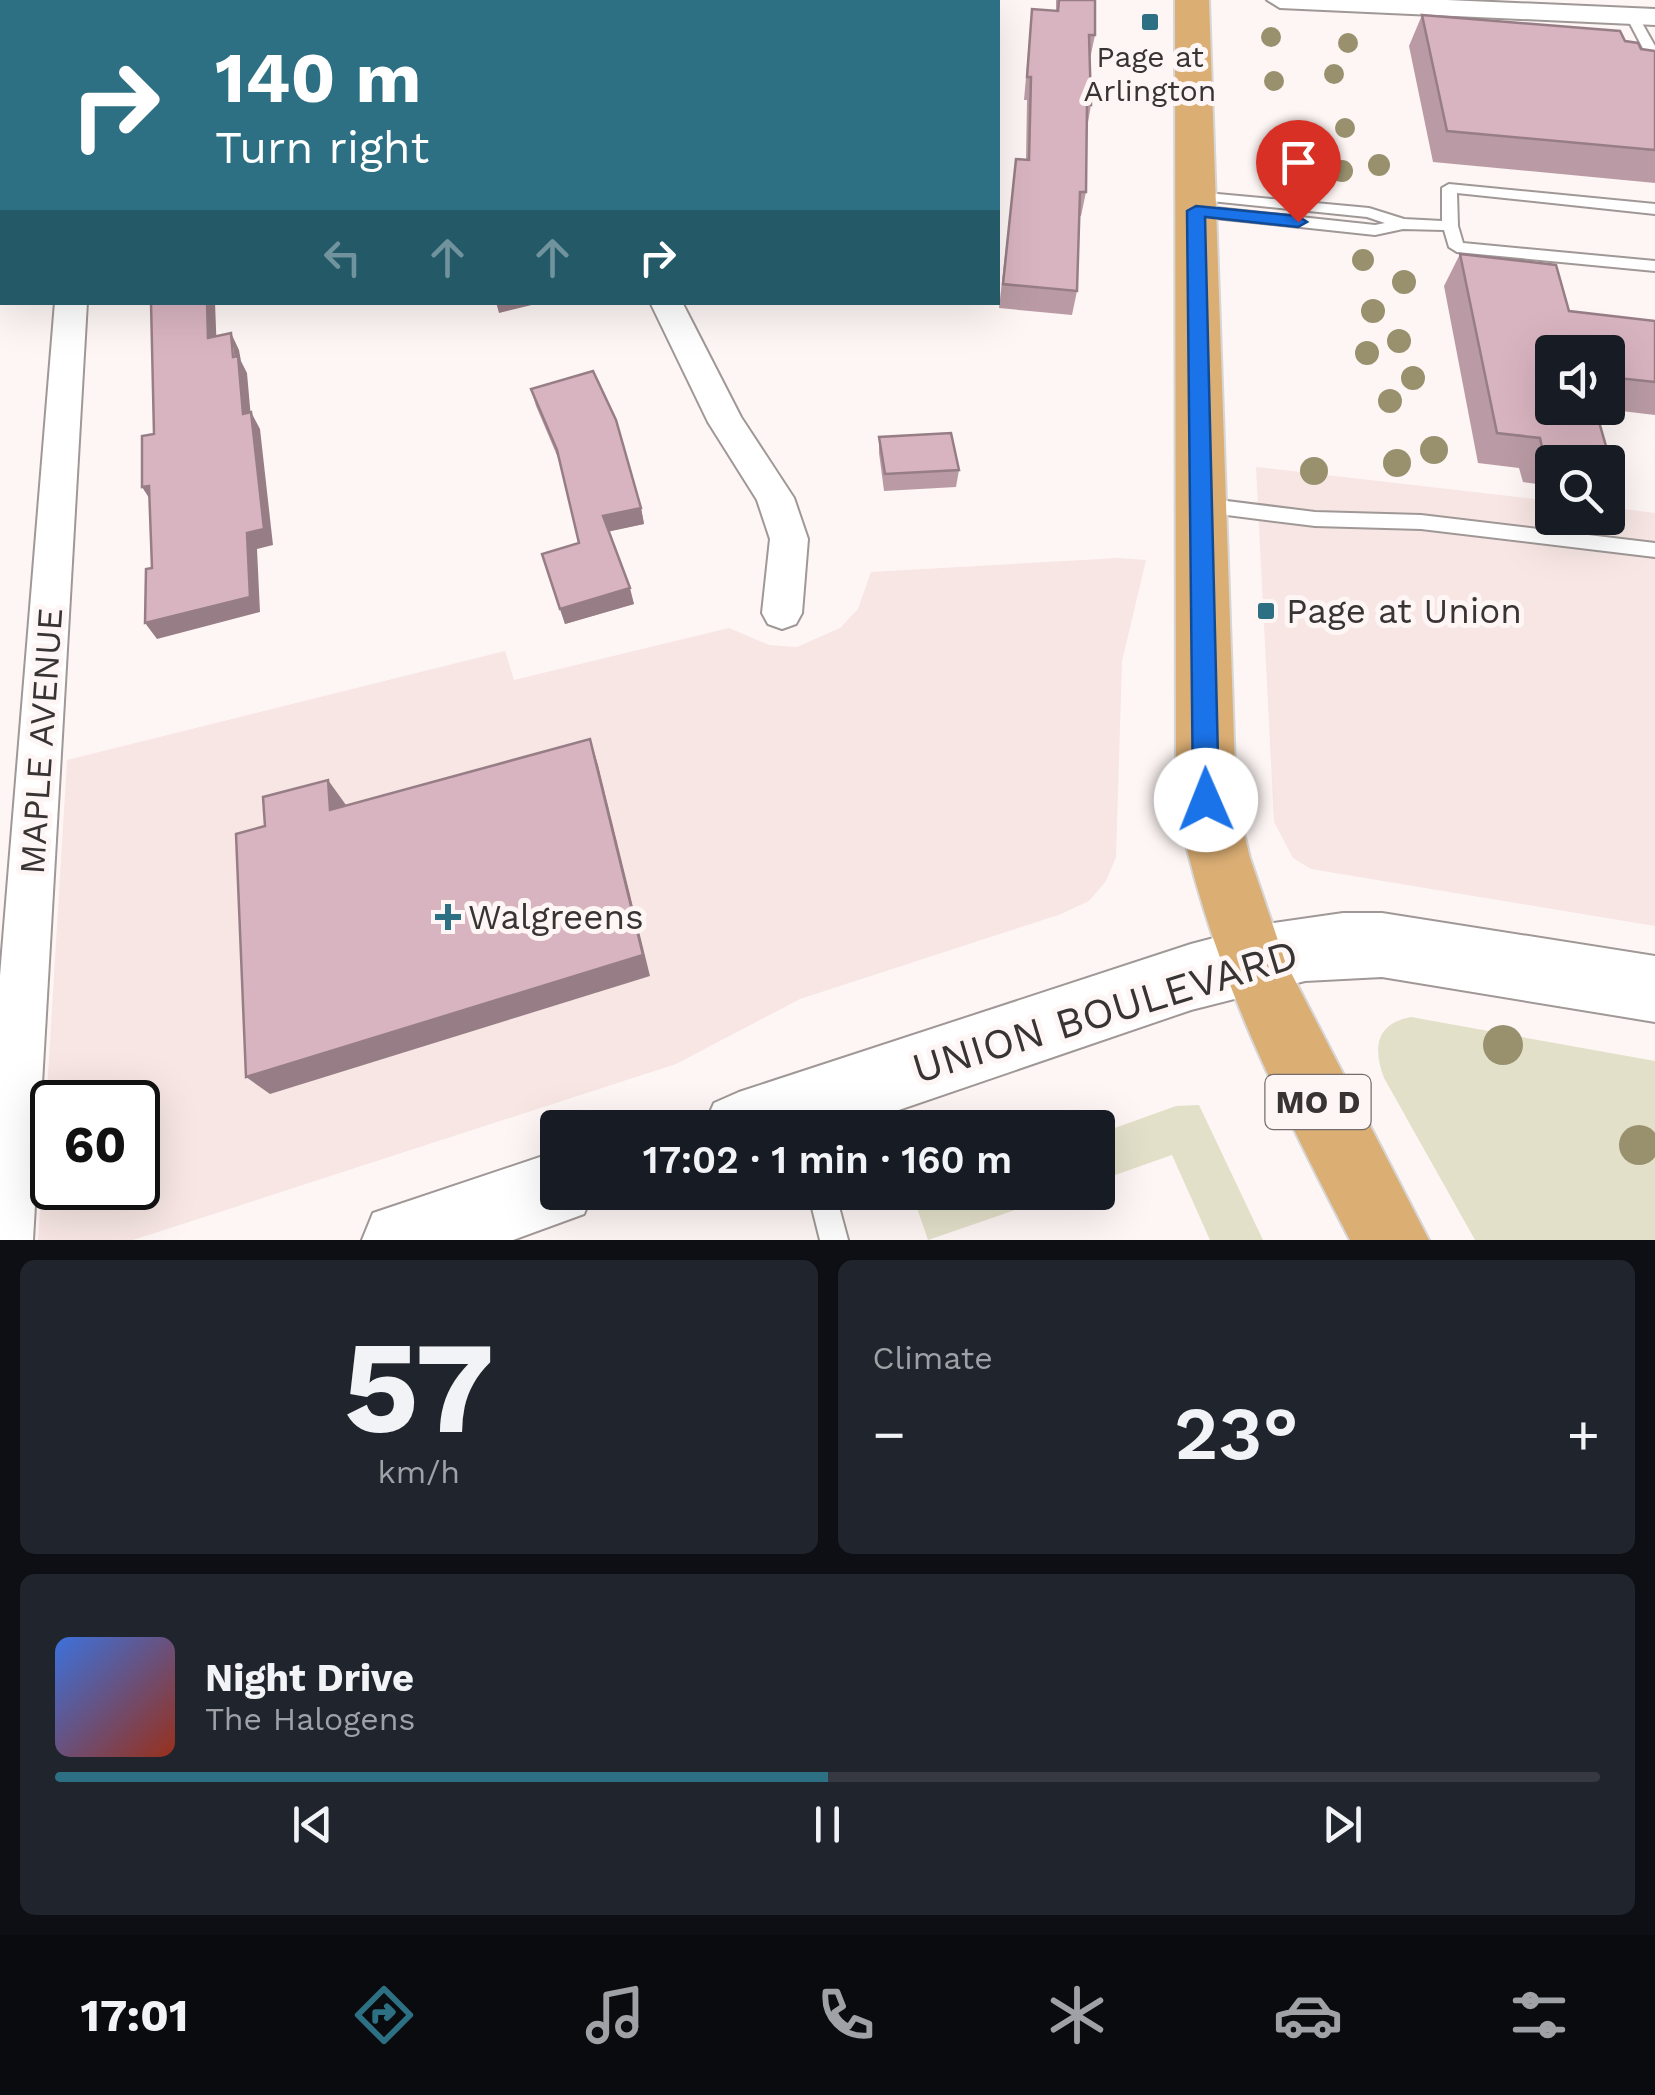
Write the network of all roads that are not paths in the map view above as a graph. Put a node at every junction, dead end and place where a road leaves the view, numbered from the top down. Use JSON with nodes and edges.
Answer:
{"nodes":[{"id":1,"x":1192,"y":0,"type":"edge"},
{"id":2,"x":1280,"y":0,"type":"edge"},
{"id":3,"x":1524,"y":6,"type":"edge"},
{"id":4,"x":1644,"y":17,"type":"edge"},
{"id":5,"x":1655,"y":58,"type":"edge"},
{"id":6,"x":1196,"y":203,"type":"junction"},
{"id":7,"x":1655,"y":209,"type":"edge"},
{"id":8,"x":1450,"y":226,"type":"junction"},
{"id":9,"x":1655,"y":266,"type":"edge"},
{"id":10,"x":71,"y":305,"type":"edge"},
{"id":11,"x":668,"y":305,"type":"edge"},
{"id":12,"x":1201,"y":504,"type":"junction"},
{"id":13,"x":1655,"y":550,"type":"edge"},
{"id":14,"x":782,"y":612,"type":"dead end"},
{"id":15,"x":1250,"y":961,"type":"junction"},
{"id":16,"x":1655,"y":989,"type":"edge"},
{"id":17,"x":810,"y":1110,"type":"edge"},
{"id":18,"x":540,"y":1194,"type":"edge"},
{"id":19,"x":826,"y":1210,"type":"edge"},
{"id":20,"x":6,"y":1240,"type":"edge"},
{"id":21,"x":400,"y":1240,"type":"edge"},
{"id":22,"x":834,"y":1240,"type":"edge"},
{"id":23,"x":1390,"y":1240,"type":"edge"}],
"edges":[{"from":1,"to":6,"type":"main road","number":"MO D"},
{"from":2,"to":3,"type":"street"},
{"from":3,"to":4,"type":"street"},
{"from":4,"to":5,"type":"lane"},
{"from":6,"to":8,"type":"lane"},
{"from":6,"to":12,"type":"main road","number":"MO D"},
{"from":7,"to":8,"type":"lane"},
{"from":8,"to":9,"type":"lane"},
{"from":10,"to":20,"type":"street","name":"MAPLE AVENUE"},
{"from":11,"to":14,"type":"street"},
{"from":12,"to":13,"type":"lane"},
{"from":12,"to":15,"type":"main road","number":"MO D"},
{"from":15,"to":16,"type":"main road","name":"UNION BOULEVARD"},
{"from":15,"to":17,"type":"main road","name":"UNION BOULEVARD"},
{"from":15,"to":23,"type":"main road","number":"MO D"},
{"from":18,"to":21,"type":"main road"},
{"from":19,"to":22,"type":"lane"}]}
